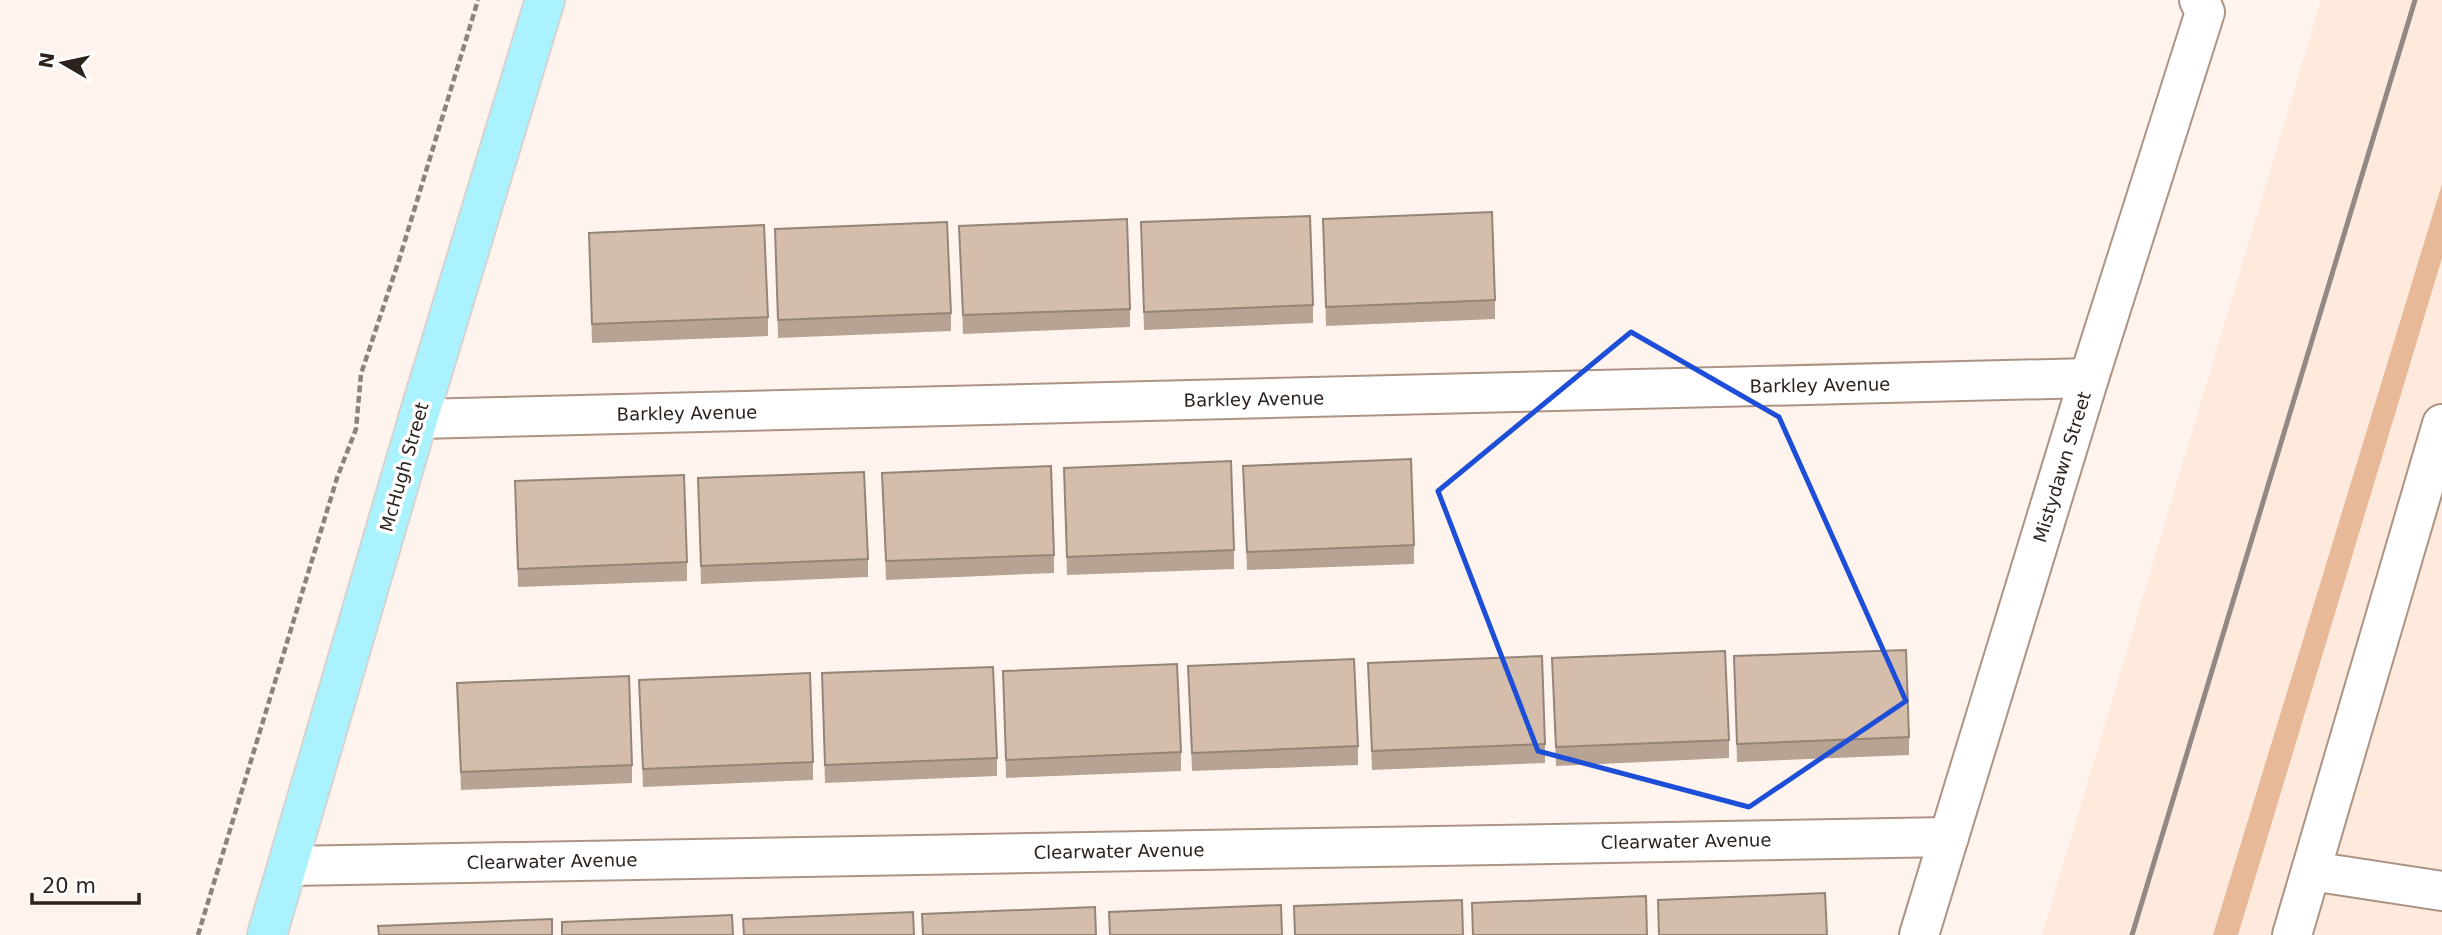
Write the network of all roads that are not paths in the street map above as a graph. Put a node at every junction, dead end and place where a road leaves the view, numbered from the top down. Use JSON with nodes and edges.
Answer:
{"nodes":[{"id":1,"x":545,"y":0,"type":"edge"},
{"id":2,"x":2199,"y":0,"type":"edge"},
{"id":3,"x":2089,"y":379,"type":"junction"},
{"id":4,"x":418,"y":419,"type":"junction"},
{"id":5,"x":2442,"y":424,"type":"edge"},
{"id":6,"x":1949,"y":837,"type":"junction"},
{"id":7,"x":288,"y":866,"type":"junction"},
{"id":8,"x":2311,"y":871,"type":"junction"},
{"id":9,"x":2442,"y":891,"type":"edge"},
{"id":10,"x":267,"y":935,"type":"edge"},
{"id":11,"x":1919,"y":935,"type":"edge"},
{"id":12,"x":2292,"y":935,"type":"edge"}],
"edges":[{"from":1,"to":4,"type":"main road","name":"McHugh Street"},
{"from":2,"to":3,"type":"street","name":"Mistydawn Street"},
{"from":3,"to":4,"type":"street","name":"Barkley Avenue"},
{"from":3,"to":6,"type":"street","name":"Mistydawn Street"},
{"from":4,"to":7,"type":"main road","name":"McHugh Street"},
{"from":5,"to":8,"type":"street"},
{"from":6,"to":7,"type":"street","name":"Clearwater Avenue"},
{"from":6,"to":11,"type":"street","name":"Mistydawn Street"},
{"from":7,"to":10,"type":"main road","name":"McHugh Street"},
{"from":8,"to":9,"type":"street"},
{"from":8,"to":12,"type":"street"}]}
